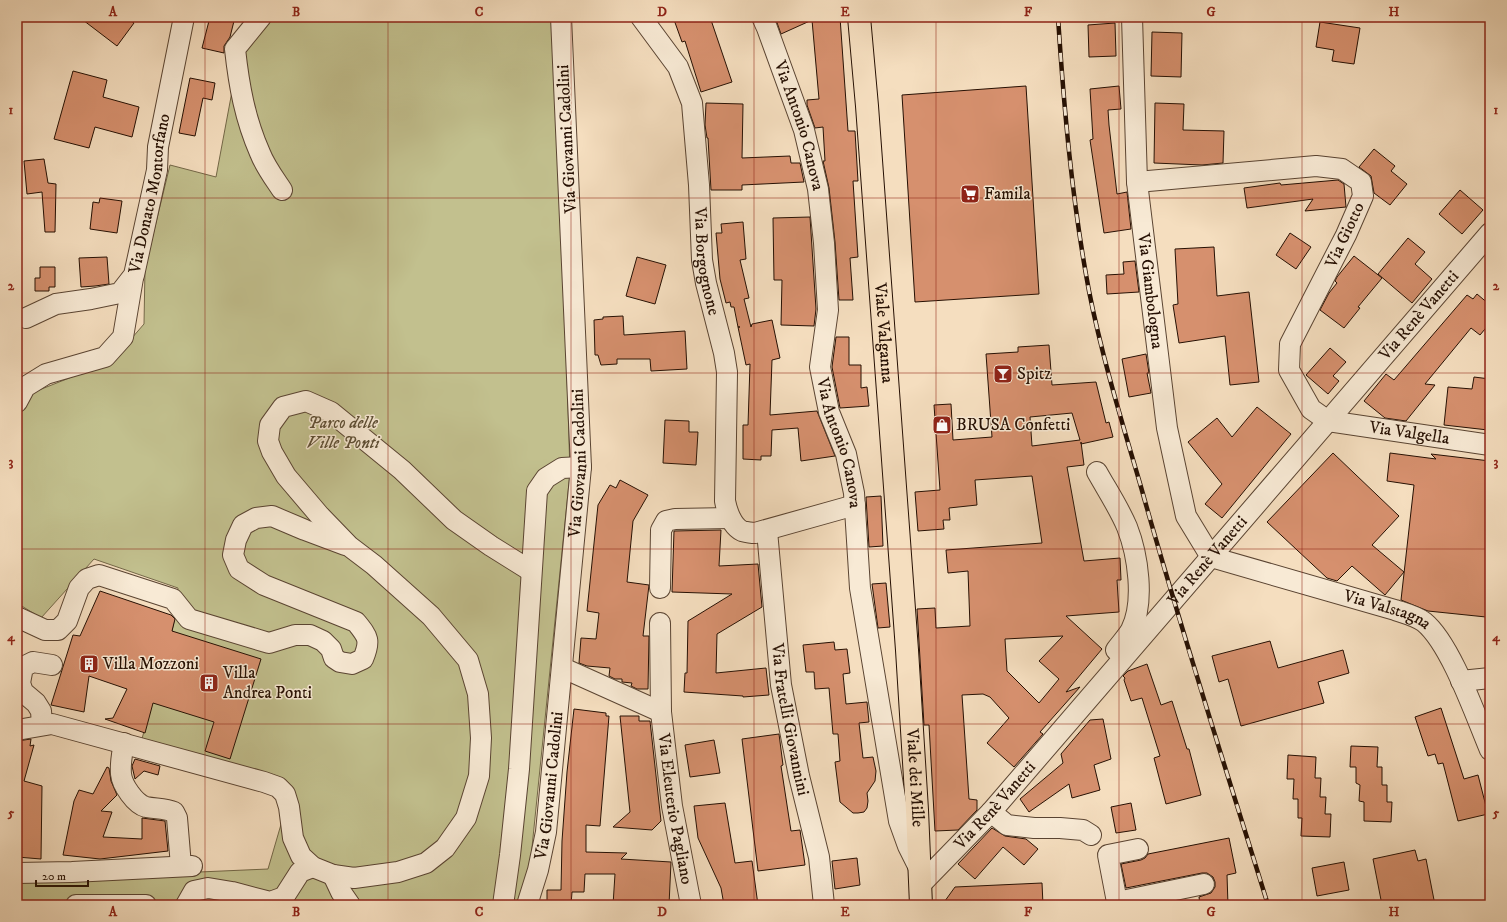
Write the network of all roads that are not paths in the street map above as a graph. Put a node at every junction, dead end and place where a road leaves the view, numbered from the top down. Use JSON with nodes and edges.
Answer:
{"nodes":[{"id":1,"x":184,"y":17,"type":"edge"},
{"id":2,"x":261,"y":17,"type":"edge"},
{"id":3,"x":561,"y":17,"type":"edge"},
{"id":4,"x":641,"y":17,"type":"edge"},
{"id":5,"x":762,"y":17,"type":"edge"},
{"id":6,"x":859,"y":17,"type":"edge"},
{"id":7,"x":1132,"y":17,"type":"edge"},
{"id":8,"x":1137,"y":182,"type":"junction"},
{"id":9,"x":282,"y":190,"type":"dead end"},
{"id":10,"x":1490,"y":233,"type":"edge"},
{"id":11,"x":134,"y":275,"type":"junction"},
{"id":12,"x":26,"y":318,"type":"dead end"},
{"id":13,"x":17,"y":402,"type":"edge"},
{"id":14,"x":1328,"y":421,"type":"junction"},
{"id":15,"x":1490,"y":445,"type":"edge"},
{"id":16,"x":581,"y":467,"type":"junction"},
{"id":17,"x":1098,"y":472,"type":"dead end"},
{"id":18,"x":855,"y":505,"type":"junction"},
{"id":19,"x":730,"y":518,"type":"junction"},
{"id":20,"x":767,"y":531,"type":"junction"},
{"id":21,"x":349,"y":546,"type":"junction"},
{"id":22,"x":1211,"y":557,"type":"junction"},
{"id":23,"x":531,"y":571,"type":"junction"},
{"id":24,"x":660,"y":588,"type":"dead end"},
{"id":25,"x":17,"y":616,"type":"edge"},
{"id":26,"x":660,"y":623,"type":"dead end"},
{"id":27,"x":907,"y":650,"type":"joint"},
{"id":28,"x":52,"y":665,"type":"dead end"},
{"id":29,"x":563,"y":668,"type":"junction"},
{"id":30,"x":1490,"y":678,"type":"edge"},
{"id":31,"x":1461,"y":681,"type":"junction"},
{"id":32,"x":1100,"y":686,"type":"junction"},
{"id":33,"x":661,"y":712,"type":"junction"},
{"id":34,"x":30,"y":727,"type":"edge"},
{"id":35,"x":124,"y":743,"type":"junction"},
{"id":36,"x":1490,"y":750,"type":"edge"},
{"id":37,"x":991,"y":812,"type":"junction"},
{"id":38,"x":1091,"y":835,"type":"dead end"},
{"id":39,"x":1138,"y":849,"type":"dead end"},
{"id":40,"x":314,"y":867,"type":"junction"},
{"id":41,"x":17,"y":873,"type":"edge"},
{"id":42,"x":333,"y":875,"type":"junction"},
{"id":43,"x":1204,"y":884,"type":"dead end"},
{"id":44,"x":921,"y":887,"type":"edge"},
{"id":45,"x":1117,"y":904,"type":"edge"},
{"id":46,"x":76,"y":905,"type":"edge"},
{"id":47,"x":146,"y":905,"type":"edge"},
{"id":48,"x":186,"y":905,"type":"edge"},
{"id":49,"x":350,"y":905,"type":"edge"},
{"id":50,"x":503,"y":905,"type":"edge"},
{"id":51,"x":527,"y":905,"type":"edge"},
{"id":52,"x":691,"y":905,"type":"edge"},
{"id":53,"x":824,"y":905,"type":"edge"}],
"edges":[{"from":1,"to":11,"type":"street","name":"Via Donato Montorfano"},
{"from":2,"to":9,"type":"street"},
{"from":3,"to":16,"type":"street","name":"Via Giovanni Cadolini"},
{"from":4,"to":19,"type":"street","name":"Via Borgognone"},
{"from":5,"to":18,"type":"street","name":"Via Antonio Canova"},
{"from":6,"to":27,"type":"main road","name":"Viale Valganna"},
{"from":7,"to":8,"type":"street","name":"Via Giambologna"},
{"from":8,"to":14,"type":"street","name":"Via Giotto"},
{"from":8,"to":22,"type":"street","name":"Via Giambologna"},
{"from":10,"to":14,"type":"street","name":"Via Renè Vanetti"},
{"from":11,"to":12,"type":"street","name":"Via Donato Montorfano"},
{"from":11,"to":13,"type":"street"},
{"from":14,"to":15,"type":"street","name":"Via Valgella"},
{"from":14,"to":22,"type":"street","name":"Via Renè Vanetti"},
{"from":16,"to":23,"type":"street"},
{"from":16,"to":29,"type":"street","name":"Via Giovanni Cadolini"},
{"from":17,"to":32,"type":"street"},
{"from":18,"to":20,"type":"street"},
{"from":18,"to":44,"type":"street","name":"Via Antonio Canova"},
{"from":19,"to":20,"type":"street"},
{"from":19,"to":24,"type":"street"},
{"from":20,"to":53,"type":"street","name":"Via Fratelli Giovannini"},
{"from":21,"to":23,"type":"street"},
{"from":21,"to":25,"type":"street"},
{"from":21,"to":42,"type":"street"},
{"from":22,"to":31,"type":"street","name":"Via Valstagna"},
{"from":22,"to":32,"type":"street","name":"Via Renè Vanetti"},
{"from":23,"to":50,"type":"street"},
{"from":26,"to":33,"type":"street","name":"Via Eleuterio Pagliano"},
{"from":27,"to":44,"type":"main road","name":"Viale dei Mille"},
{"from":28,"to":34,"type":"street"},
{"from":29,"to":33,"type":"street","name":"Via Eleuterio Pagliano"},
{"from":29,"to":51,"type":"street","name":"Via Giovanni Cadolini"},
{"from":30,"to":31,"type":"street"},
{"from":31,"to":36,"type":"street","name":"Via Valstagna"},
{"from":32,"to":37,"type":"street","name":"Via Renè Vanetti"},
{"from":33,"to":52,"type":"street","name":"Via Eleuterio Pagliano"},
{"from":34,"to":35,"type":"street"},
{"from":35,"to":40,"type":"street"},
{"from":35,"to":41,"type":"street"},
{"from":37,"to":38,"type":"street"},
{"from":37,"to":44,"type":"street","name":"Via Renè Vanetti"},
{"from":39,"to":45,"type":"street"},
{"from":40,"to":42,"type":"street"},
{"from":40,"to":48,"type":"street"},
{"from":42,"to":49,"type":"street"},
{"from":43,"to":45,"type":"street"},
{"from":46,"to":47,"type":"street"}]}
